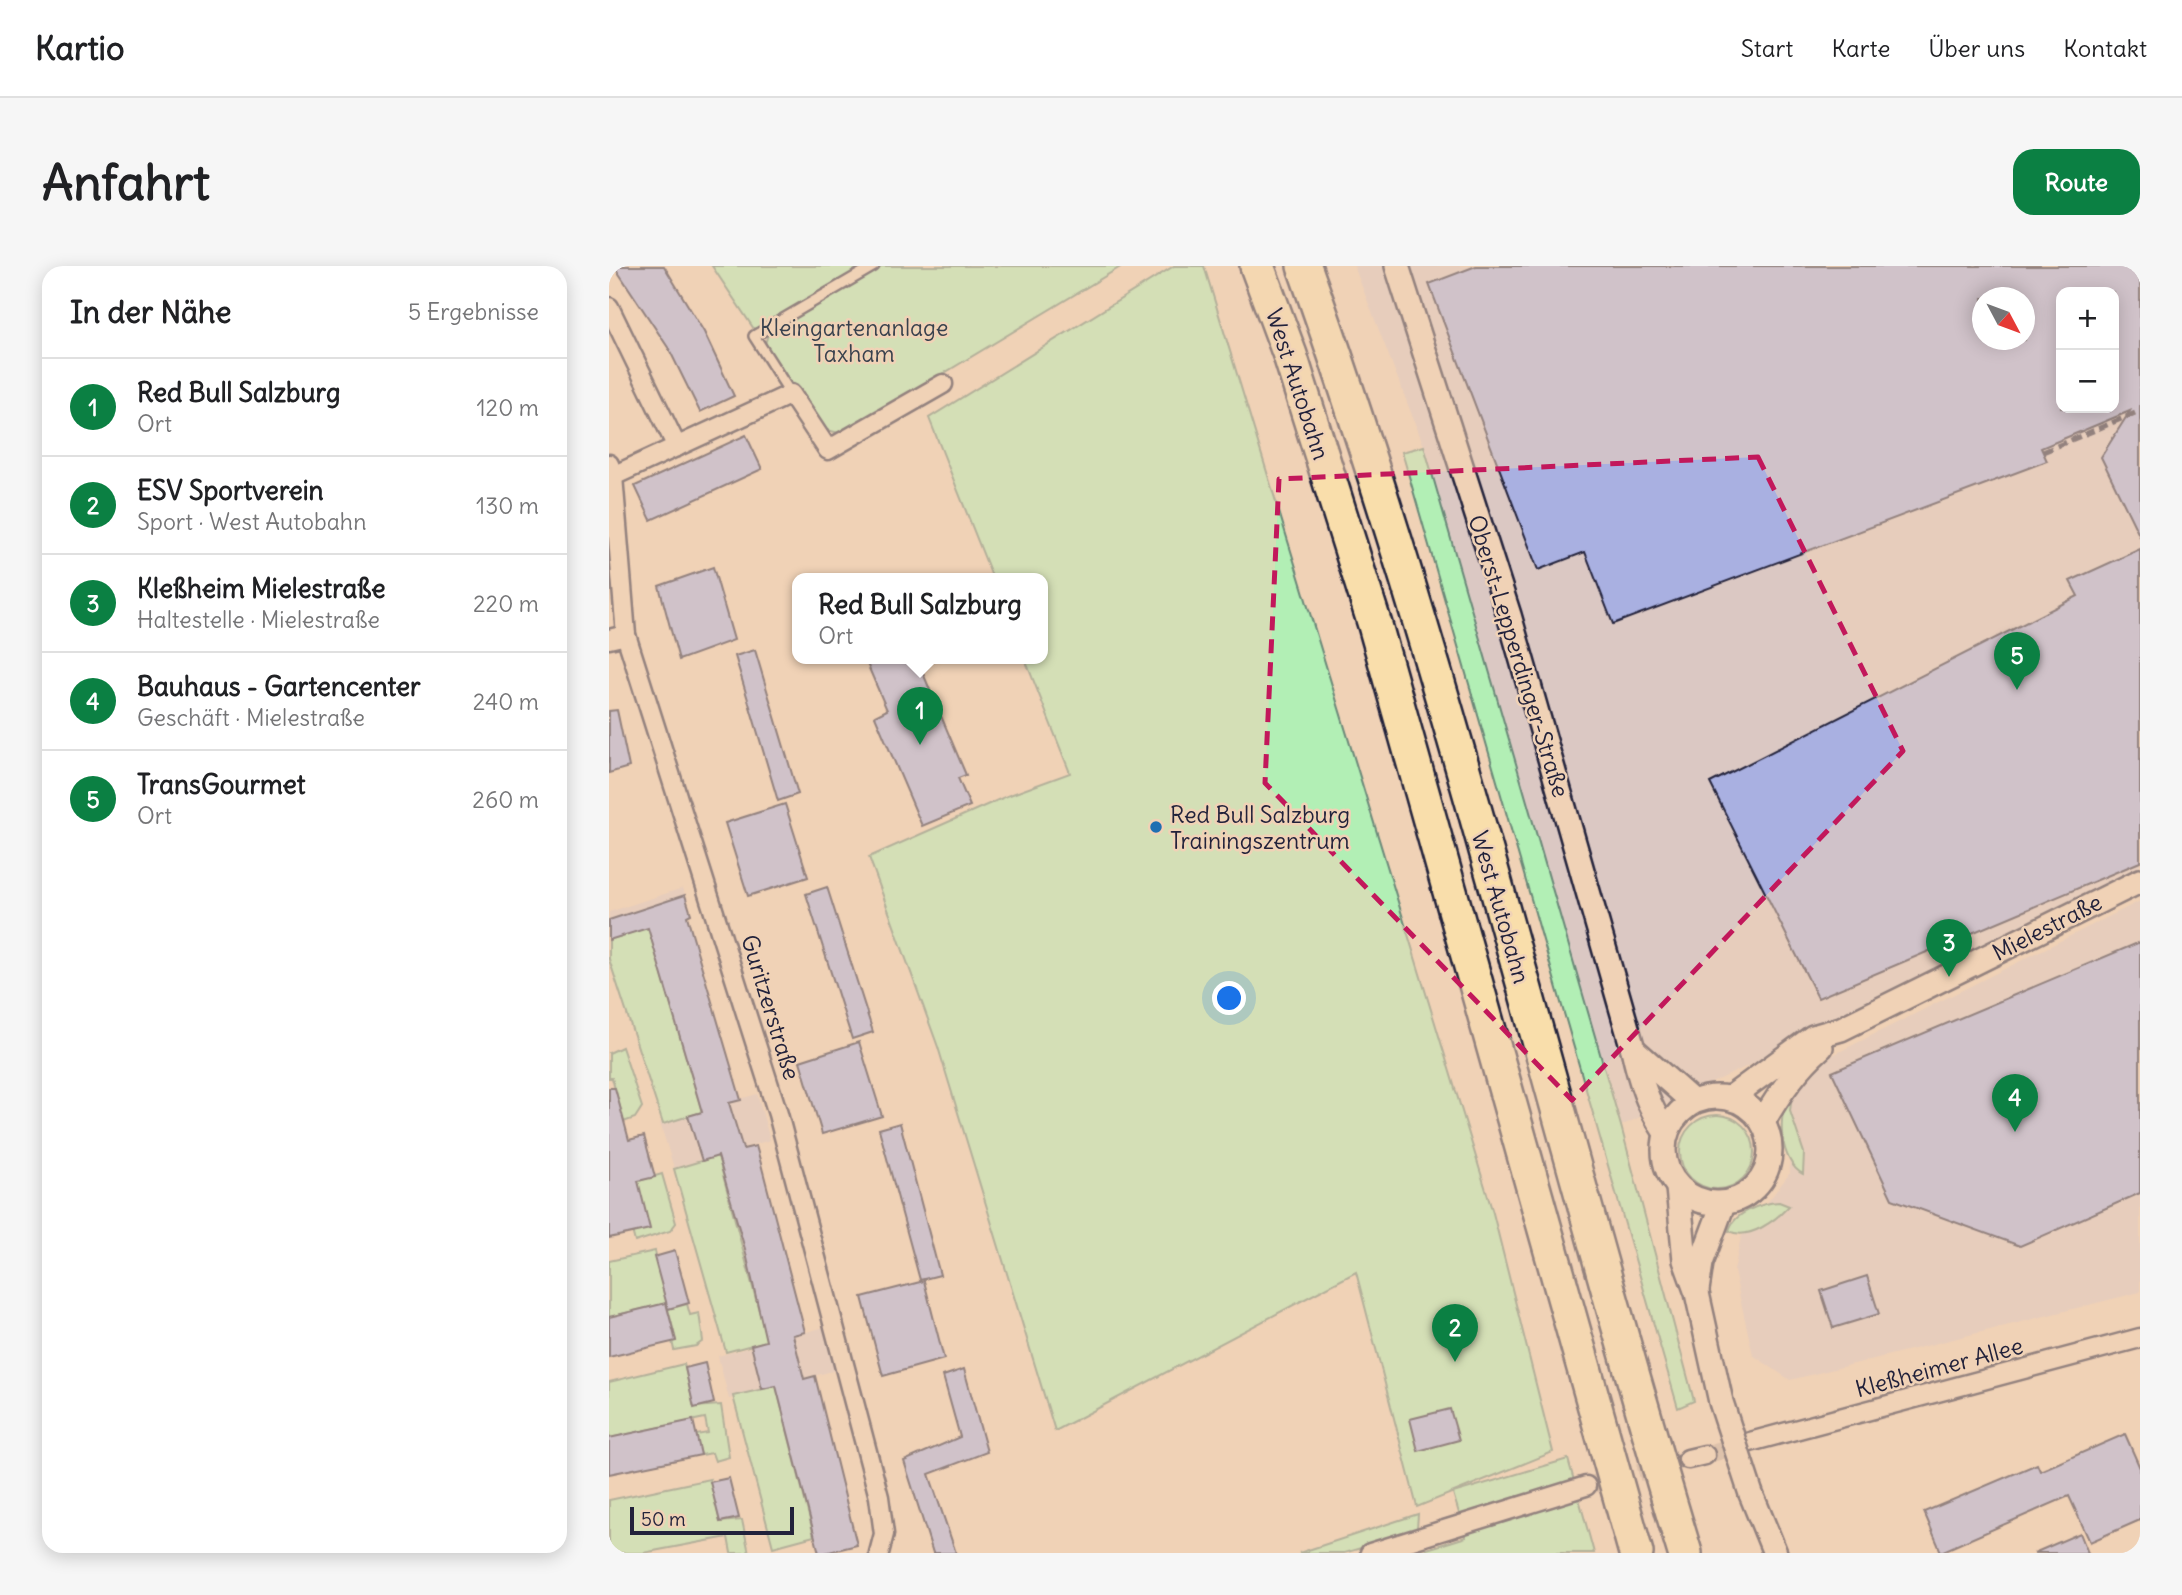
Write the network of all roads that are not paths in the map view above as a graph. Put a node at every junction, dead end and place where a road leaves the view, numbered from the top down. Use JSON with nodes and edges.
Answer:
{"nodes":[{"id":1,"x":874,"y":266,"type":"edge"},
{"id":2,"x":1258,"y":266,"type":"edge"},
{"id":3,"x":1304,"y":266,"type":"edge"},
{"id":4,"x":1397,"y":266,"type":"edge"},
{"id":5,"x":609,"y":307,"type":"edge"},
{"id":6,"x":943,"y":384,"type":"dead end"},
{"id":7,"x":791,"y":394,"type":"junction"},
{"id":8,"x":677,"y":447,"type":"junction"},
{"id":9,"x":611,"y":470,"type":"edge"},
{"id":10,"x":618,"y":637,"type":"edge"},
{"id":11,"x":2140,"y":881,"type":"edge"},
{"id":12,"x":1842,"y":1029,"type":"junction"},
{"id":13,"x":1633,"y":1049,"type":"junction"},
{"id":14,"x":1730,"y":1098,"type":"junction"},
{"id":15,"x":1693,"y":1102,"type":"junction"},
{"id":16,"x":1763,"y":1122,"type":"junction"},
{"id":17,"x":1666,"y":1133,"type":"junction"},
{"id":18,"x":1678,"y":1188,"type":"junction"},
{"id":19,"x":1723,"y":1204,"type":"junction"},
{"id":20,"x":1697,"y":1293,"type":"junction"},
{"id":21,"x":2140,"y":1338,"type":"edge"},
{"id":22,"x":1749,"y":1442,"type":"tunnel mouth"},
{"id":23,"x":1586,"y":1486,"type":"tunnel mouth"},
{"id":24,"x":879,"y":1553,"type":"edge"},
{"id":25,"x":1370,"y":1553,"type":"edge"},
{"id":26,"x":1636,"y":1553,"type":"edge"},
{"id":27,"x":1685,"y":1553,"type":"edge"},
{"id":28,"x":1775,"y":1553,"type":"edge"}],
"edges":[{"from":1,"to":7,"type":"lane"},
{"from":2,"to":26,"type":"highway","name":"West Autobahn"},
{"from":3,"to":27,"type":"highway","name":"West Autobahn"},
{"from":4,"to":13,"type":"street","name":"Oberst-Lepperdinger-Straße"},
{"from":5,"to":8,"type":"street"},
{"from":6,"to":7,"type":"street"},
{"from":7,"to":8,"type":"street","name":"Guritzerstraße"},
{"from":8,"to":9,"type":"street","name":"Guritzerstraße"},
{"from":9,"to":10,"type":"street","name":"Guritzerstraße"},
{"from":10,"to":24,"type":"street","name":"Guritzerstraße"},
{"from":11,"to":12,"type":"street","name":"Mielestraße"},
{"from":12,"to":14,"type":"street","name":"Mielestraße"},
{"from":12,"to":16,"type":"street","name":"Mielestraße"},
{"from":13,"to":15,"type":"street"},
{"from":13,"to":17,"type":"street","name":"Oberst-Lepperdinger-Straße"},
{"from":14,"to":15,"type":"street"},
{"from":14,"to":16,"type":"street"},
{"from":15,"to":17,"type":"street"},
{"from":16,"to":19,"type":"street"},
{"from":17,"to":18,"type":"street","name":"Oberst-Lepperdinger-Straße"},
{"from":18,"to":19,"type":"street"},
{"from":18,"to":20,"type":"street","name":"Oberst-Lepperdinger-Straße"},
{"from":19,"to":20,"type":"street","name":"Oberst-Lepperdinger-Straße"},
{"from":20,"to":28,"type":"street","name":"Oberst-Lepperdinger-Straße","bridge":true},
{"from":21,"to":22,"type":"street","name":"Kleßheimer Allee"},
{"from":23,"to":25,"type":"street"}]}
